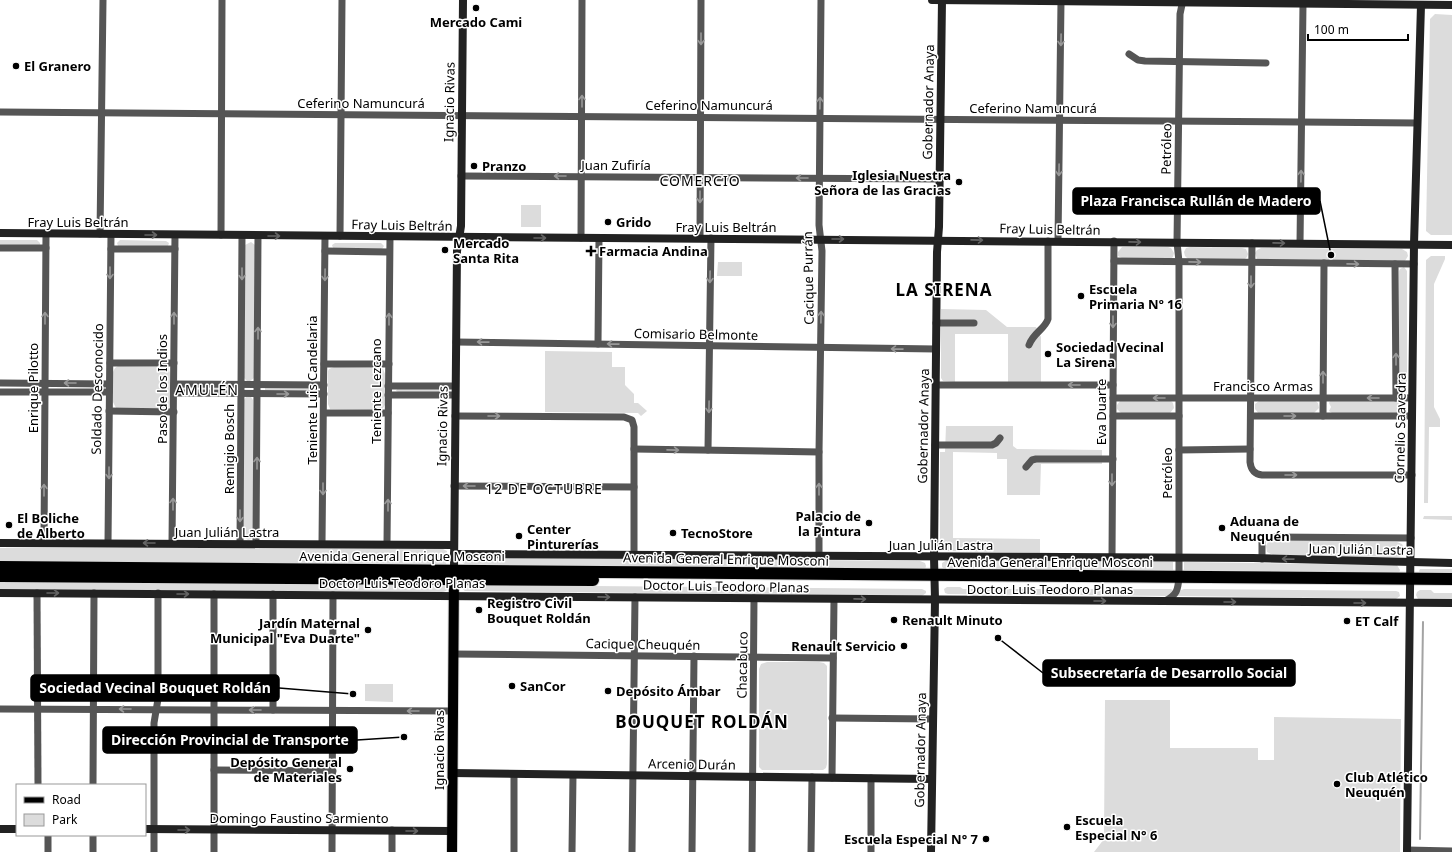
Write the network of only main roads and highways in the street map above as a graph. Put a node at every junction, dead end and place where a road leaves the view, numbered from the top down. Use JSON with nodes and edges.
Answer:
{"nodes":[{"id":1,"x":0,"y":567,"type":"edge"},
{"id":2,"x":454,"y":575,"type":"junction"},
{"id":3,"x":0,"y":576,"type":"edge"},
{"id":4,"x":1452,"y":578,"type":"edge"},
{"id":5,"x":1410,"y":582,"type":"junction"},
{"id":6,"x":1452,"y":587,"type":"edge"},
{"id":7,"x":452,"y":852,"type":"edge"}],
"edges":[{"from":1,"to":2,"type":"highway","name":"Avenida General Enrique Mosconi"},
{"from":2,"to":3,"type":"highway","name":"Avenida General Enrique Mosconi"},
{"from":2,"to":5,"type":"highway","name":"Avenida General Enrique Mosconi"},
{"from":2,"to":7,"type":"main road","name":"Ignacio Rivas"},
{"from":4,"to":5,"type":"highway","name":"Avenida General Enrique Mosconi"},
{"from":5,"to":6,"type":"highway","name":"Avenida General Enrique Mosconi"}]}
